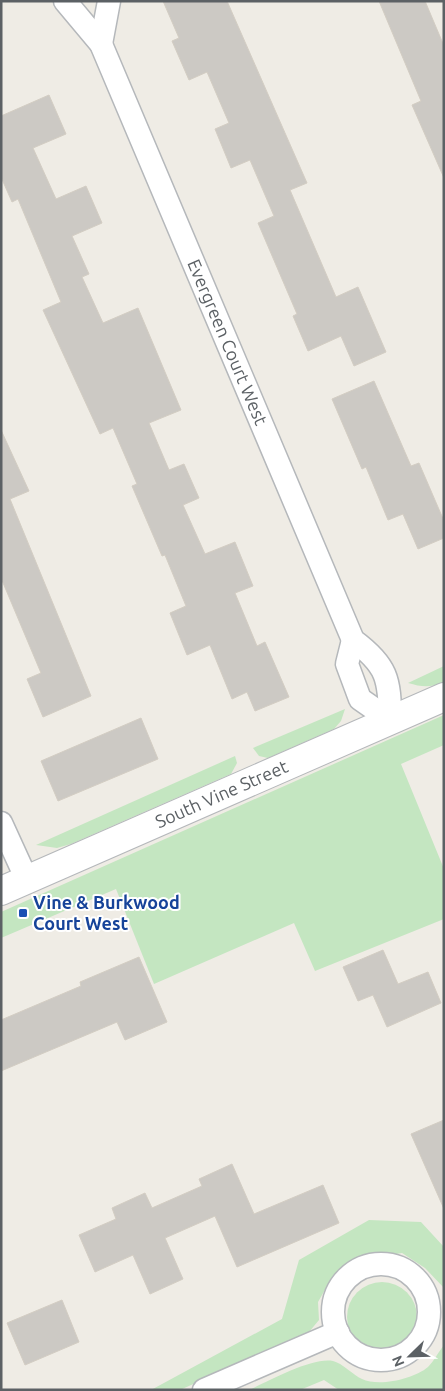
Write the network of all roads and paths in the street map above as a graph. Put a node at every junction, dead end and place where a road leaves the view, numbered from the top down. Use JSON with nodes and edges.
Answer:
{"nodes":[{"id":1,"x":65,"y":1,"type":"edge"},
{"id":2,"x":108,"y":1,"type":"edge"},
{"id":3,"x":101,"y":44,"type":"junction"},
{"id":4,"x":353,"y":640,"type":"junction"},
{"id":5,"x":444,"y":697,"type":"edge"},
{"id":6,"x":390,"y":720,"type":"junction"},
{"id":7,"x":1,"y":823,"type":"edge"},
{"id":8,"x":27,"y":880,"type":"junction"},
{"id":9,"x":1,"y":891,"type":"edge"},
{"id":10,"x":338,"y":1332,"type":"junction"},
{"id":11,"x":204,"y":1390,"type":"edge"}],
"edges":[{"from":1,"to":3,"type":"street","name":"Evergreen Court West"},
{"from":2,"to":3,"type":"street"},
{"from":3,"to":4,"type":"street","name":"Evergreen Court West"},
{"from":4,"to":6,"type":"street"},
{"from":4,"to":6,"type":"street"},
{"from":5,"to":6,"type":"street","name":"South Vine Street"},
{"from":6,"to":8,"type":"street","name":"South Vine Street"},
{"from":7,"to":8,"type":"street"},
{"from":8,"to":9,"type":"street","name":"South Vine Street"},
{"from":10,"to":10,"type":"street"},
{"from":10,"to":11,"type":"street"}]}
